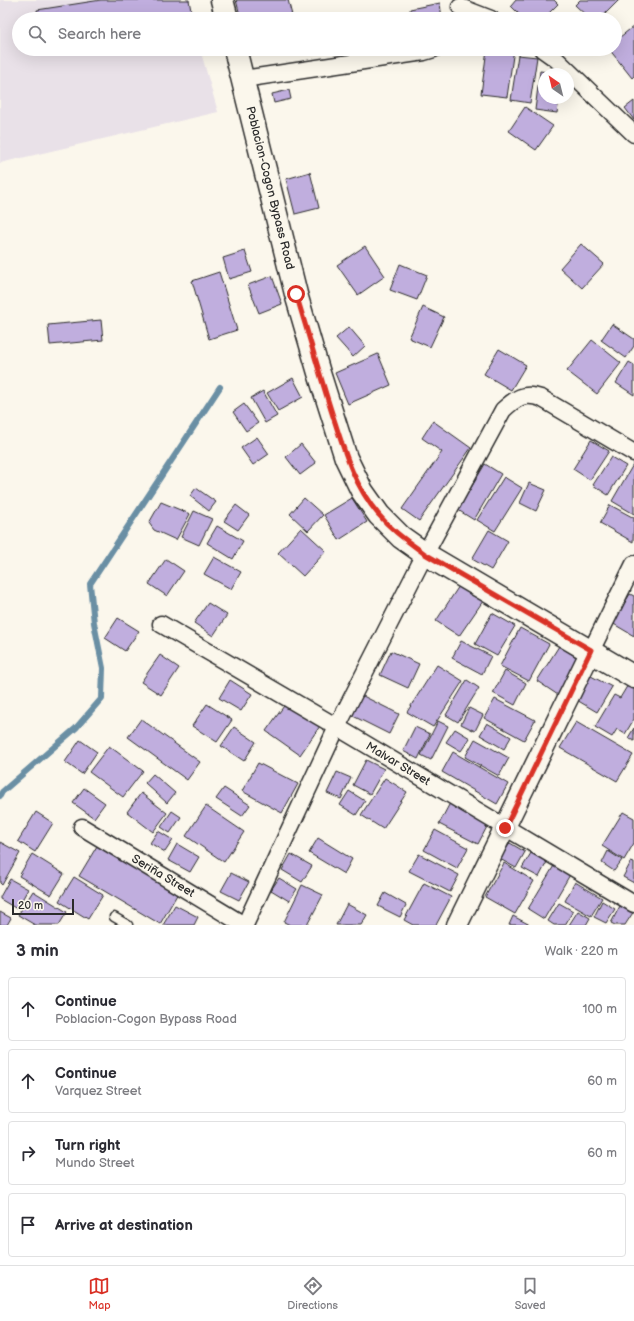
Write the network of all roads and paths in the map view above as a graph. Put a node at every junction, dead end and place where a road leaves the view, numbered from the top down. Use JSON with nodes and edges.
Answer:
{"nodes":[{"id":1,"x":222,"y":0,"type":"edge"},
{"id":2,"x":459,"y":9,"type":"edge"},
{"id":3,"x":225,"y":12,"type":"edge"},
{"id":4,"x":469,"y":12,"type":"edge"},
{"id":5,"x":237,"y":56,"type":"edge"},
{"id":6,"x":398,"y":56,"type":"edge"},
{"id":7,"x":552,"y":56,"type":"edge"},
{"id":8,"x":243,"y":80,"type":"junction"},
{"id":9,"x":634,"y":134,"type":"edge"},
{"id":10,"x":634,"y":453,"type":"edge"},
{"id":11,"x":425,"y":554,"type":"junction"},
{"id":12,"x":634,"y":564,"type":"edge"},
{"id":13,"x":161,"y":624,"type":"dead end"},
{"id":14,"x":591,"y":650,"type":"junction"},
{"id":15,"x":634,"y":677,"type":"edge"},
{"id":16,"x":337,"y":727,"type":"junction"},
{"id":17,"x":82,"y":827,"type":"dead end"},
{"id":18,"x":505,"y":828,"type":"junction"},
{"id":19,"x":634,"y":904,"type":"edge"},
{"id":20,"x":114,"y":917,"type":"dead end"},
{"id":21,"x":128,"y":925,"type":"edge"},
{"id":22,"x":245,"y":925,"type":"edge"},
{"id":23,"x":457,"y":925,"type":"edge"}],
"edges":[{"from":1,"to":3,"type":"main road"},
{"from":2,"to":4,"type":"street"},
{"from":5,"to":8,"type":"main road","name":"Poblacion-Cogon Bypass Road"},
{"from":6,"to":8,"type":"street"},
{"from":7,"to":9,"type":"street"},
{"from":8,"to":11,"type":"main road","name":"Poblacion-Cogon Bypass Road"},
{"from":10,"to":11,"type":"street"},
{"from":11,"to":14,"type":"main road","name":"Poblacion-Cogon Bypass Road"},
{"from":11,"to":16,"type":"street"},
{"from":12,"to":14,"type":"street"},
{"from":13,"to":16,"type":"street","name":"Malvar Street"},
{"from":14,"to":15,"type":"main road","name":"Poblacion-Cogon Bypass Road"},
{"from":14,"to":18,"type":"street"},
{"from":16,"to":18,"type":"street","name":"Malvar Street"},
{"from":16,"to":22,"type":"street"},
{"from":17,"to":22,"type":"street","name":"Seriña Street"},
{"from":18,"to":19,"type":"street","name":"Malvar Street"},
{"from":18,"to":23,"type":"street"},
{"from":20,"to":21,"type":"lane"}]}
